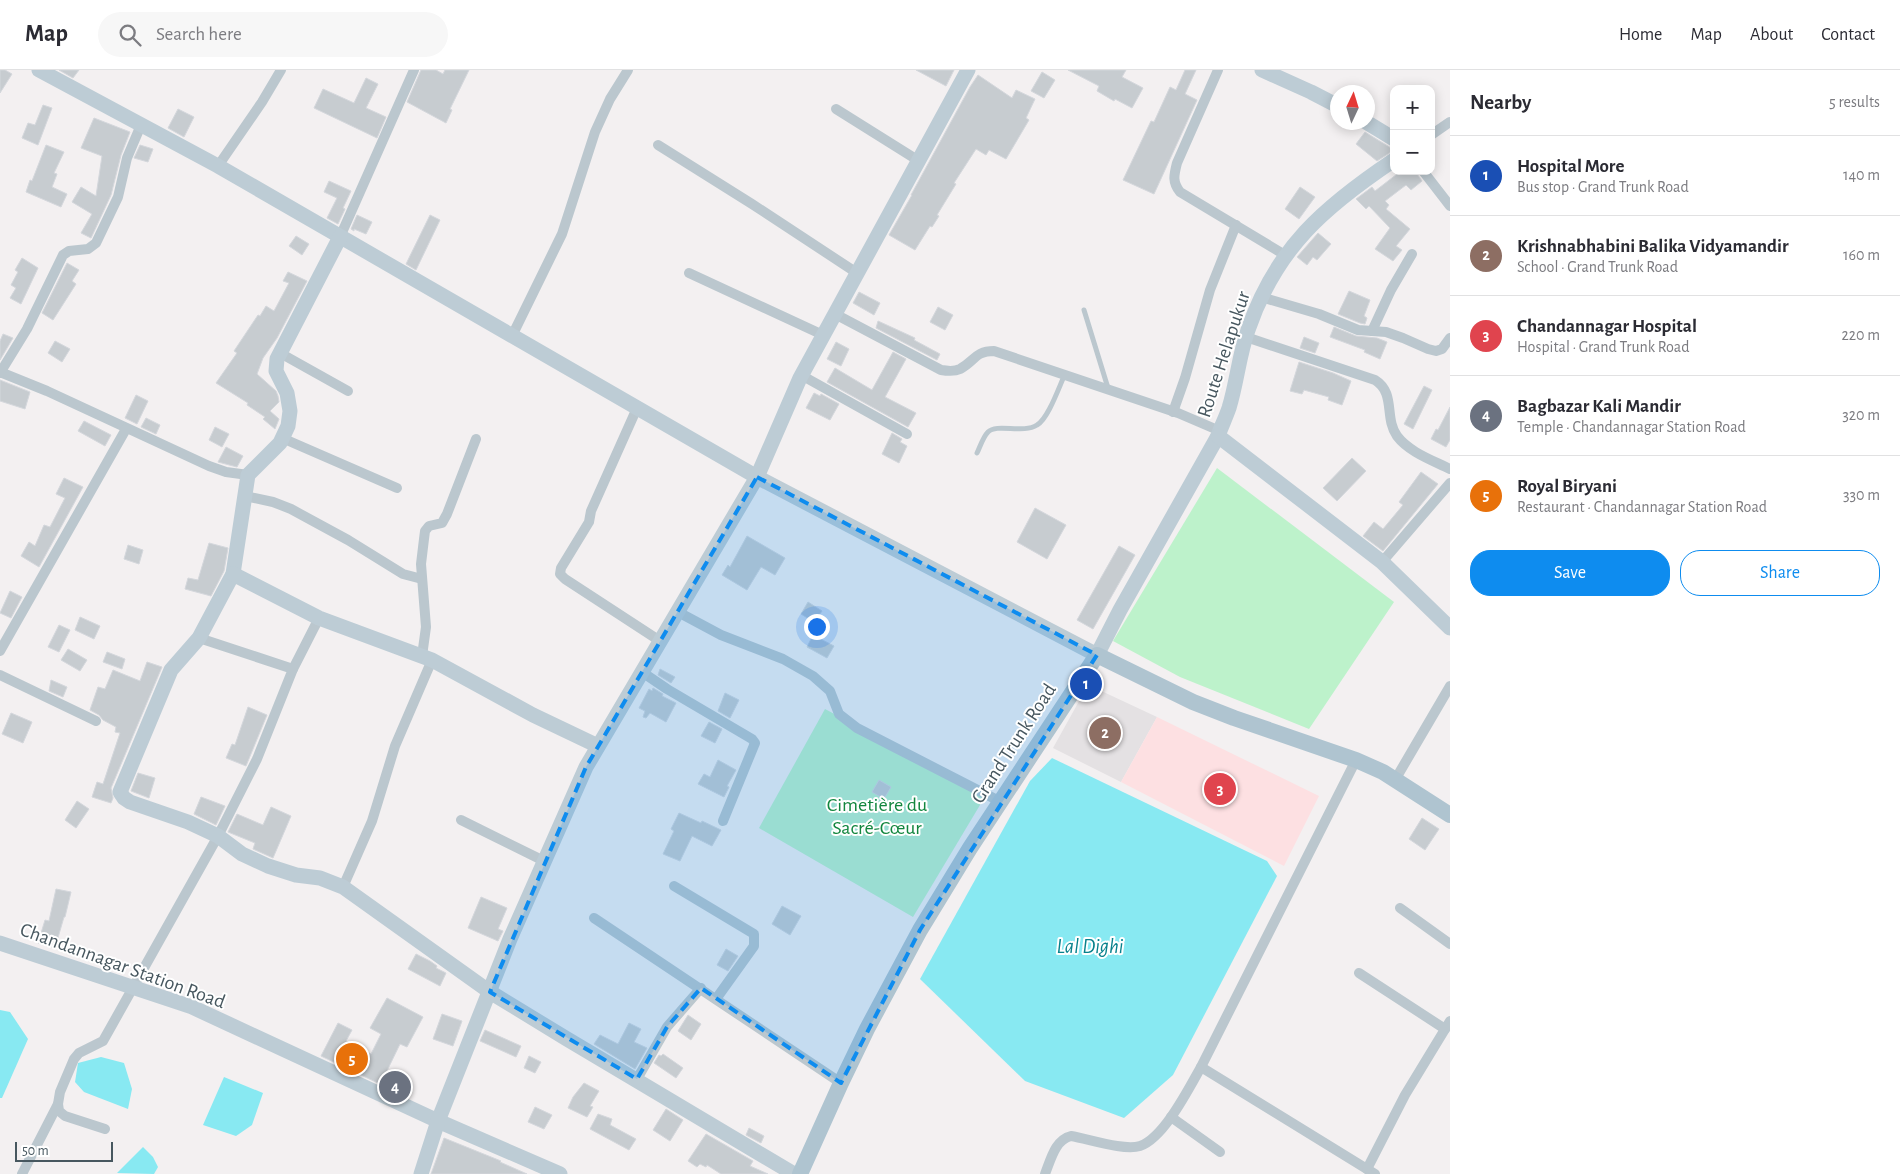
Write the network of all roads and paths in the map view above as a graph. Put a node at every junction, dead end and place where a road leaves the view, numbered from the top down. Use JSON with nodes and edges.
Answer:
{"nodes":[{"id":1,"x":39,"y":70,"type":"edge"},
{"id":2,"x":281,"y":70,"type":"edge"},
{"id":3,"x":414,"y":70,"type":"edge"},
{"id":4,"x":628,"y":70,"type":"edge"},
{"id":5,"x":968,"y":70,"type":"edge"},
{"id":6,"x":1218,"y":70,"type":"edge"},
{"id":7,"x":1262,"y":70,"type":"edge"},
{"id":8,"x":1282,"y":74,"type":"edge"},
{"id":9,"x":1330,"y":101,"type":"edge"},
{"id":10,"x":836,"y":109,"type":"dead end"},
{"id":11,"x":1450,"y":122,"type":"edge"},
{"id":12,"x":141,"y":125,"type":"junction"},
{"id":13,"x":1375,"y":127,"type":"edge"},
{"id":14,"x":1435,"y":132,"type":"edge"},
{"id":15,"x":1390,"y":137,"type":"edge"},
{"id":16,"x":658,"y":145,"type":"dead end"},
{"id":17,"x":918,"y":161,"type":"junction"},
{"id":18,"x":1390,"y":163,"type":"edge"},
{"id":19,"x":218,"y":166,"type":"junction"},
{"id":20,"x":1426,"y":175,"type":"edge"},
{"id":21,"x":1450,"y":206,"type":"edge"},
{"id":22,"x":1236,"y":225,"type":"junction"},
{"id":23,"x":340,"y":237,"type":"junction"},
{"id":24,"x":1412,"y":254,"type":"dead end"},
{"id":25,"x":1285,"y":255,"type":"junction"},
{"id":26,"x":689,"y":273,"type":"dead end"},
{"id":27,"x":857,"y":273,"type":"junction"},
{"id":28,"x":1261,"y":297,"type":"junction"},
{"id":29,"x":1084,"y":310,"type":"dead end"},
{"id":30,"x":835,"y":314,"type":"junction"},
{"id":31,"x":1372,"y":331,"type":"junction"},
{"id":32,"x":512,"y":336,"type":"junction"},
{"id":33,"x":823,"y":336,"type":"junction"},
{"id":34,"x":1246,"y":337,"type":"junction"},
{"id":35,"x":1450,"y":338,"type":"edge"},
{"id":36,"x":280,"y":353,"type":"junction"},
{"id":37,"x":0,"y":372,"type":"edge"},
{"id":38,"x":1065,"y":374,"type":"junction"},
{"id":39,"x":801,"y":375,"type":"junction"},
{"id":40,"x":1109,"y":389,"type":"junction"},
{"id":41,"x":348,"y":391,"type":"dead end"},
{"id":42,"x":637,"y":408,"type":"junction"},
{"id":43,"x":1172,"y":412,"type":"junction"},
{"id":44,"x":126,"y":429,"type":"junction"},
{"id":45,"x":907,"y":434,"type":"dead end"},
{"id":46,"x":1219,"y":434,"type":"junction"},
{"id":47,"x":282,"y":438,"type":"junction"},
{"id":48,"x":476,"y":439,"type":"dead end"},
{"id":49,"x":977,"y":453,"type":"dead end"},
{"id":50,"x":1450,"y":469,"type":"edge"},
{"id":51,"x":248,"y":475,"type":"junction"},
{"id":52,"x":757,"y":477,"type":"junction"},
{"id":53,"x":1450,"y":483,"type":"edge"},
{"id":54,"x":397,"y":488,"type":"dead end"},
{"id":55,"x":245,"y":496,"type":"junction"},
{"id":56,"x":1382,"y":562,"type":"junction"},
{"id":57,"x":233,"y":574,"type":"junction"},
{"id":58,"x":422,"y":579,"type":"junction"},
{"id":59,"x":678,"y":612,"type":"junction"},
{"id":60,"x":319,"y":618,"type":"junction"},
{"id":61,"x":1450,"y":628,"type":"edge"},
{"id":62,"x":199,"y":638,"type":"junction"},
{"id":63,"x":660,"y":641,"type":"junction"},
{"id":64,"x":0,"y":651,"type":"edge"},
{"id":65,"x":1097,"y":655,"type":"junction"},
{"id":66,"x":427,"y":658,"type":"junction"},
{"id":67,"x":293,"y":669,"type":"junction"},
{"id":68,"x":642,"y":672,"type":"junction"},
{"id":69,"x":0,"y":675,"type":"edge"},
{"id":70,"x":1450,"y":686,"type":"edge"},
{"id":71,"x":96,"y":721,"type":"dead end"},
{"id":72,"x":598,"y":746,"type":"junction"},
{"id":73,"x":1356,"y":760,"type":"junction"},
{"id":74,"x":1395,"y":780,"type":"junction"},
{"id":75,"x":1001,"y":802,"type":"junction"},
{"id":76,"x":1450,"y":816,"type":"edge"},
{"id":77,"x":461,"y":820,"type":"dead end"},
{"id":78,"x":723,"y":821,"type":"dead end"},
{"id":79,"x":218,"y":836,"type":"junction"},
{"id":80,"x":544,"y":861,"type":"junction"},
{"id":81,"x":674,"y":886,"type":"dead end"},
{"id":82,"x":343,"y":887,"type":"junction"},
{"id":83,"x":1400,"y":908,"type":"dead end"},
{"id":84,"x":594,"y":918,"type":"dead end"},
{"id":85,"x":0,"y":943,"type":"edge"},
{"id":86,"x":1450,"y":944,"type":"edge"},
{"id":87,"x":1359,"y":973,"type":"dead end"},
{"id":88,"x":133,"y":988,"type":"junction"},
{"id":89,"x":701,"y":988,"type":"junction"},
{"id":90,"x":490,"y":992,"type":"junction"},
{"id":91,"x":716,"y":999,"type":"junction"},
{"id":92,"x":1448,"y":1025,"type":"edge"},
{"id":93,"x":1201,"y":1067,"type":"junction"},
{"id":94,"x":638,"y":1080,"type":"junction"},
{"id":95,"x":841,"y":1083,"type":"junction"},
{"id":96,"x":58,"y":1104,"type":"junction"},
{"id":97,"x":1171,"y":1117,"type":"junction"},
{"id":98,"x":438,"y":1121,"type":"junction"},
{"id":99,"x":105,"y":1129,"type":"dead end"},
{"id":100,"x":1220,"y":1152,"type":"dead end"},
{"id":101,"x":1371,"y":1172,"type":"edge"},
{"id":102,"x":22,"y":1174,"type":"edge"},
{"id":103,"x":421,"y":1174,"type":"edge"},
{"id":104,"x":560,"y":1174,"type":"edge"},
{"id":105,"x":794,"y":1174,"type":"edge"},
{"id":106,"x":800,"y":1174,"type":"edge"},
{"id":107,"x":1045,"y":1174,"type":"edge"}],
"edges":[{"from":1,"to":12,"type":"street"},
{"from":2,"to":19,"type":"street"},
{"from":3,"to":23,"type":"street"},
{"from":4,"to":32,"type":"street"},
{"from":5,"to":17,"type":"street"},
{"from":6,"to":22,"type":"street"},
{"from":7,"to":8,"type":"street"},
{"from":8,"to":9,"type":"street"},
{"from":10,"to":17,"type":"street"},
{"from":11,"to":14,"type":"street"},
{"from":12,"to":19,"type":"street"},
{"from":12,"to":37,"type":"street"},
{"from":13,"to":15,"type":"street"},
{"from":16,"to":27,"type":"street"},
{"from":17,"to":27,"type":"street"},
{"from":18,"to":25,"type":"street","name":"Route Helapukur"},
{"from":19,"to":23,"type":"street"},
{"from":20,"to":21,"type":"street"},
{"from":22,"to":25,"type":"street"},
{"from":22,"to":43,"type":"street"},
{"from":23,"to":32,"type":"street"},
{"from":23,"to":36,"type":"street"},
{"from":24,"to":31,"type":"street"},
{"from":25,"to":28,"type":"street","name":"Route Helapukur"},
{"from":26,"to":33,"type":"street"},
{"from":27,"to":30,"type":"street"},
{"from":28,"to":31,"type":"street"},
{"from":28,"to":34,"type":"street","name":"Route Helapukur"},
{"from":29,"to":40,"type":"lane"},
{"from":30,"to":33,"type":"street"},
{"from":30,"to":38,"type":"street"},
{"from":31,"to":35,"type":"street"},
{"from":32,"to":42,"type":"street"},
{"from":33,"to":39,"type":"street"},
{"from":34,"to":46,"type":"street","name":"Route Helapukur"},
{"from":34,"to":50,"type":"street"},
{"from":36,"to":41,"type":"street"},
{"from":36,"to":47,"type":"street"},
{"from":37,"to":44,"type":"street"},
{"from":38,"to":40,"type":"street"},
{"from":38,"to":49,"type":"lane"},
{"from":39,"to":45,"type":"street"},
{"from":39,"to":52,"type":"street"},
{"from":40,"to":43,"type":"street"},
{"from":42,"to":52,"type":"street"},
{"from":42,"to":63,"type":"street"},
{"from":43,"to":46,"type":"street"},
{"from":44,"to":51,"type":"street"},
{"from":44,"to":64,"type":"street"},
{"from":46,"to":56,"type":"street","name":"Route Helapukur"},
{"from":46,"to":65,"type":"street","name":"Route Helapukur"},
{"from":47,"to":51,"type":"street"},
{"from":47,"to":54,"type":"street"},
{"from":48,"to":58,"type":"street"},
{"from":51,"to":55,"type":"street"},
{"from":52,"to":59,"type":"street"},
{"from":52,"to":65,"type":"street"},
{"from":53,"to":56,"type":"street"},
{"from":55,"to":57,"type":"street"},
{"from":55,"to":58,"type":"street"},
{"from":56,"to":61,"type":"street","name":"Route Helapukur"},
{"from":57,"to":60,"type":"street"},
{"from":57,"to":62,"type":"street"},
{"from":58,"to":66,"type":"street"},
{"from":59,"to":63,"type":"street"},
{"from":59,"to":75,"type":"street"},
{"from":60,"to":66,"type":"street"},
{"from":60,"to":67,"type":"street"},
{"from":62,"to":67,"type":"street"},
{"from":62,"to":79,"type":"street"},
{"from":63,"to":68,"type":"street"},
{"from":65,"to":73,"type":"main road"},
{"from":65,"to":75,"type":"main road","name":"Grand Trunk Road"},
{"from":66,"to":72,"type":"street"},
{"from":66,"to":82,"type":"street"},
{"from":67,"to":79,"type":"street"},
{"from":68,"to":72,"type":"street"},
{"from":68,"to":78,"type":"street"},
{"from":69,"to":71,"type":"street"},
{"from":70,"to":74,"type":"street"},
{"from":72,"to":80,"type":"street"},
{"from":73,"to":74,"type":"main road"},
{"from":73,"to":93,"type":"street"},
{"from":74,"to":76,"type":"main road"},
{"from":75,"to":95,"type":"main road","name":"Grand Trunk Road"},
{"from":77,"to":80,"type":"street"},
{"from":79,"to":82,"type":"street"},
{"from":79,"to":88,"type":"street"},
{"from":80,"to":90,"type":"street"},
{"from":81,"to":91,"type":"street"},
{"from":82,"to":90,"type":"street"},
{"from":83,"to":86,"type":"street"},
{"from":84,"to":89,"type":"street"},
{"from":85,"to":88,"type":"street","name":"Chandannagar Station Road"},
{"from":87,"to":92,"type":"street"},
{"from":88,"to":96,"type":"street"},
{"from":88,"to":98,"type":"street","name":"Chandannagar Station Road"},
{"from":89,"to":91,"type":"street"},
{"from":89,"to":94,"type":"street"},
{"from":90,"to":94,"type":"street"},
{"from":90,"to":98,"type":"street"},
{"from":91,"to":95,"type":"street"},
{"from":92,"to":101,"type":"street"},
{"from":93,"to":97,"type":"street"},
{"from":93,"to":101,"type":"street"},
{"from":94,"to":105,"type":"street"},
{"from":95,"to":106,"type":"main road","name":"Grand Trunk Road"},
{"from":96,"to":99,"type":"street"},
{"from":96,"to":102,"type":"street"},
{"from":97,"to":100,"type":"street"},
{"from":97,"to":107,"type":"street"},
{"from":98,"to":103,"type":"street"},
{"from":98,"to":104,"type":"street","name":"Chandannagar Station Road"}]}
